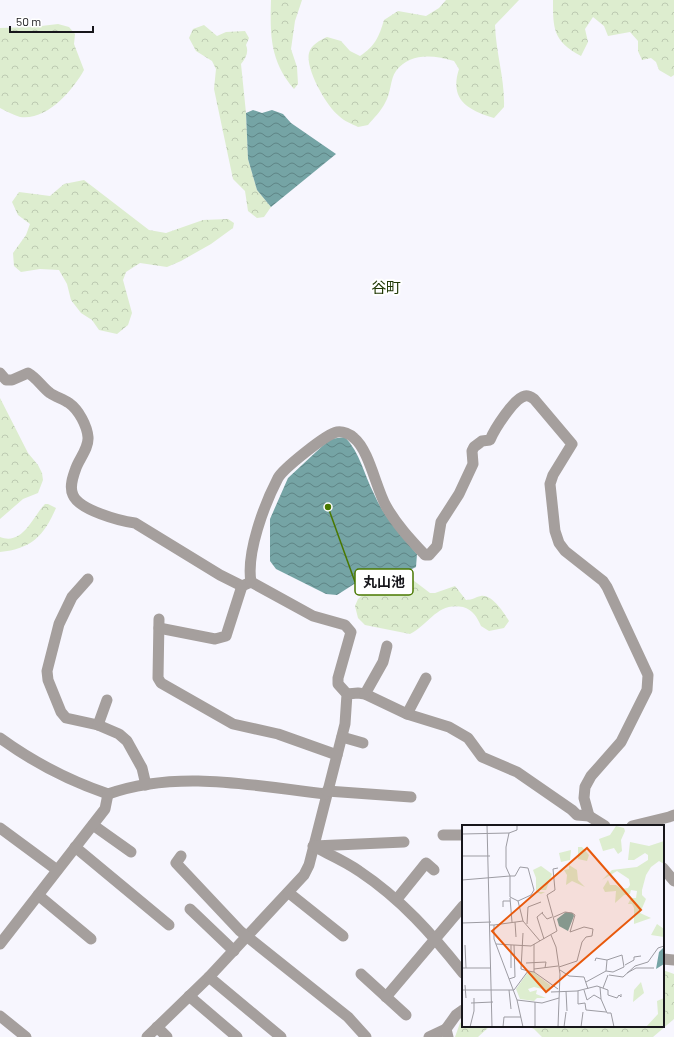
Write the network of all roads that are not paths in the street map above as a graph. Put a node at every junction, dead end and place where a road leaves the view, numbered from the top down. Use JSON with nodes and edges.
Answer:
{"nodes":[{"id":1,"x":0,"y":373,"type":"edge"},
{"id":2,"x":88,"y":579,"type":"dead end"},
{"id":3,"x":246,"y":584,"type":"junction"},
{"id":4,"x":387,"y":646,"type":"dead end"},
{"id":5,"x":426,"y":678,"type":"dead end"},
{"id":6,"x":347,"y":694,"type":"junction"},
{"id":7,"x":365,"y":694,"type":"junction"},
{"id":8,"x":107,"y":700,"type":"dead end"},
{"id":9,"x":407,"y":714,"type":"junction"},
{"id":10,"x":98,"y":725,"type":"junction"},
{"id":11,"x":342,"y":737,"type":"junction"},
{"id":12,"x":0,"y":738,"type":"edge"},
{"id":13,"x":363,"y":743,"type":"dead end"},
{"id":14,"x":337,"y":755,"type":"junction"},
{"id":15,"x":146,"y":785,"type":"junction"},
{"id":16,"x":327,"y":793,"type":"junction"},
{"id":17,"x":108,"y":794,"type":"junction"},
{"id":18,"x":411,"y":797,"type":"dead end"},
{"id":19,"x":674,"y":815,"type":"edge"},
{"id":20,"x":588,"y":816,"type":"junction"},
{"id":21,"x":576,"y":821,"type":"edge"},
{"id":22,"x":93,"y":825,"type":"junction"},
{"id":23,"x":603,"y":825,"type":"edge"},
{"id":24,"x":636,"y":825,"type":"edge"},
{"id":25,"x":0,"y":828,"type":"edge"},
{"id":26,"x":443,"y":834,"type":"dead end"},
{"id":27,"x":462,"y":835,"type":"edge"},
{"id":28,"x":404,"y":842,"type":"dead end"},
{"id":29,"x":313,"y":846,"type":"junction"},
{"id":30,"x":75,"y":847,"type":"junction"},
{"id":31,"x":131,"y":852,"type":"dead end"},
{"id":32,"x":181,"y":856,"type":"dead end"},
{"id":33,"x":664,"y":869,"type":"edge"},
{"id":34,"x":57,"y":870,"type":"junction"},
{"id":35,"x":434,"y":870,"type":"dead end"},
{"id":36,"x":673,"y":878,"type":"edge"},
{"id":37,"x":289,"y":893,"type":"junction"},
{"id":38,"x":38,"y":895,"type":"junction"},
{"id":39,"x":397,"y":899,"type":"junction"},
{"id":40,"x":462,"y":907,"type":"edge"},
{"id":41,"x":190,"y":908,"type":"dead end"},
{"id":42,"x":169,"y":924,"type":"dead end"},
{"id":43,"x":247,"y":936,"type":"junction"},
{"id":44,"x":343,"y":936,"type":"dead end"},
{"id":45,"x":91,"y":939,"type":"dead end"},
{"id":46,"x":436,"y":940,"type":"junction"},
{"id":47,"x":0,"y":944,"type":"edge"},
{"id":48,"x":234,"y":951,"type":"junction"},
{"id":49,"x":664,"y":959,"type":"edge"},
{"id":50,"x":674,"y":960,"type":"edge"},
{"id":51,"x":462,"y":972,"type":"edge"},
{"id":52,"x":361,"y":974,"type":"dead end"},
{"id":53,"x":209,"y":977,"type":"junction"},
{"id":54,"x":189,"y":996,"type":"junction"},
{"id":55,"x":386,"y":997,"type":"junction"},
{"id":56,"x":462,"y":1011,"type":"edge"},
{"id":57,"x":0,"y":1016,"type":"edge"},
{"id":58,"x":406,"y":1016,"type":"dead end"},
{"id":59,"x":157,"y":1027,"type":"junction"},
{"id":60,"x":447,"y":1033,"type":"edge"},
{"id":61,"x":26,"y":1037,"type":"edge"},
{"id":62,"x":147,"y":1037,"type":"edge"},
{"id":63,"x":168,"y":1037,"type":"edge"},
{"id":64,"x":237,"y":1037,"type":"edge"},
{"id":65,"x":281,"y":1037,"type":"edge"},
{"id":66,"x":366,"y":1037,"type":"edge"},
{"id":67,"x":429,"y":1037,"type":"edge"}],
"edges":[{"from":1,"to":3,"type":"street"},
{"from":2,"to":10,"type":"street"},
{"from":3,"to":6,"type":"street"},
{"from":3,"to":14,"type":"street"},
{"from":3,"to":20,"type":"street"},
{"from":4,"to":7,"type":"street"},
{"from":5,"to":9,"type":"street"},
{"from":6,"to":7,"type":"street"},
{"from":6,"to":11,"type":"street"},
{"from":7,"to":9,"type":"street"},
{"from":8,"to":10,"type":"street"},
{"from":9,"to":21,"type":"street"},
{"from":10,"to":15,"type":"street"},
{"from":11,"to":13,"type":"street"},
{"from":11,"to":14,"type":"street"},
{"from":12,"to":17,"type":"street"},
{"from":14,"to":16,"type":"street"},
{"from":15,"to":16,"type":"street"},
{"from":15,"to":17,"type":"street"},
{"from":16,"to":18,"type":"street"},
{"from":16,"to":29,"type":"street"},
{"from":17,"to":22,"type":"street"},
{"from":19,"to":24,"type":"street"},
{"from":20,"to":21,"type":"street"},
{"from":20,"to":23,"type":"street"},
{"from":22,"to":30,"type":"street"},
{"from":22,"to":31,"type":"street"},
{"from":25,"to":34,"type":"street"},
{"from":26,"to":27,"type":"street"},
{"from":28,"to":29,"type":"street"},
{"from":29,"to":37,"type":"street"},
{"from":29,"to":39,"type":"street"},
{"from":30,"to":34,"type":"street"},
{"from":30,"to":42,"type":"street"},
{"from":32,"to":43,"type":"street"},
{"from":33,"to":36,"type":"street"},
{"from":34,"to":38,"type":"street"},
{"from":35,"to":39,"type":"street"},
{"from":37,"to":43,"type":"street"},
{"from":37,"to":44,"type":"street"},
{"from":38,"to":45,"type":"street"},
{"from":38,"to":47,"type":"street"},
{"from":39,"to":46,"type":"street"},
{"from":40,"to":46,"type":"street"},
{"from":41,"to":48,"type":"street"},
{"from":43,"to":48,"type":"street"},
{"from":43,"to":66,"type":"street"},
{"from":46,"to":51,"type":"street"},
{"from":46,"to":55,"type":"street"},
{"from":48,"to":53,"type":"street"},
{"from":49,"to":50,"type":"street"},
{"from":52,"to":55,"type":"street"},
{"from":53,"to":54,"type":"street"},
{"from":53,"to":65,"type":"street"},
{"from":54,"to":59,"type":"street"},
{"from":54,"to":64,"type":"street"},
{"from":55,"to":58,"type":"street"},
{"from":56,"to":60,"type":"street"},
{"from":57,"to":61,"type":"street"},
{"from":59,"to":62,"type":"street"},
{"from":59,"to":63,"type":"street"},
{"from":60,"to":67,"type":"street"}]}
